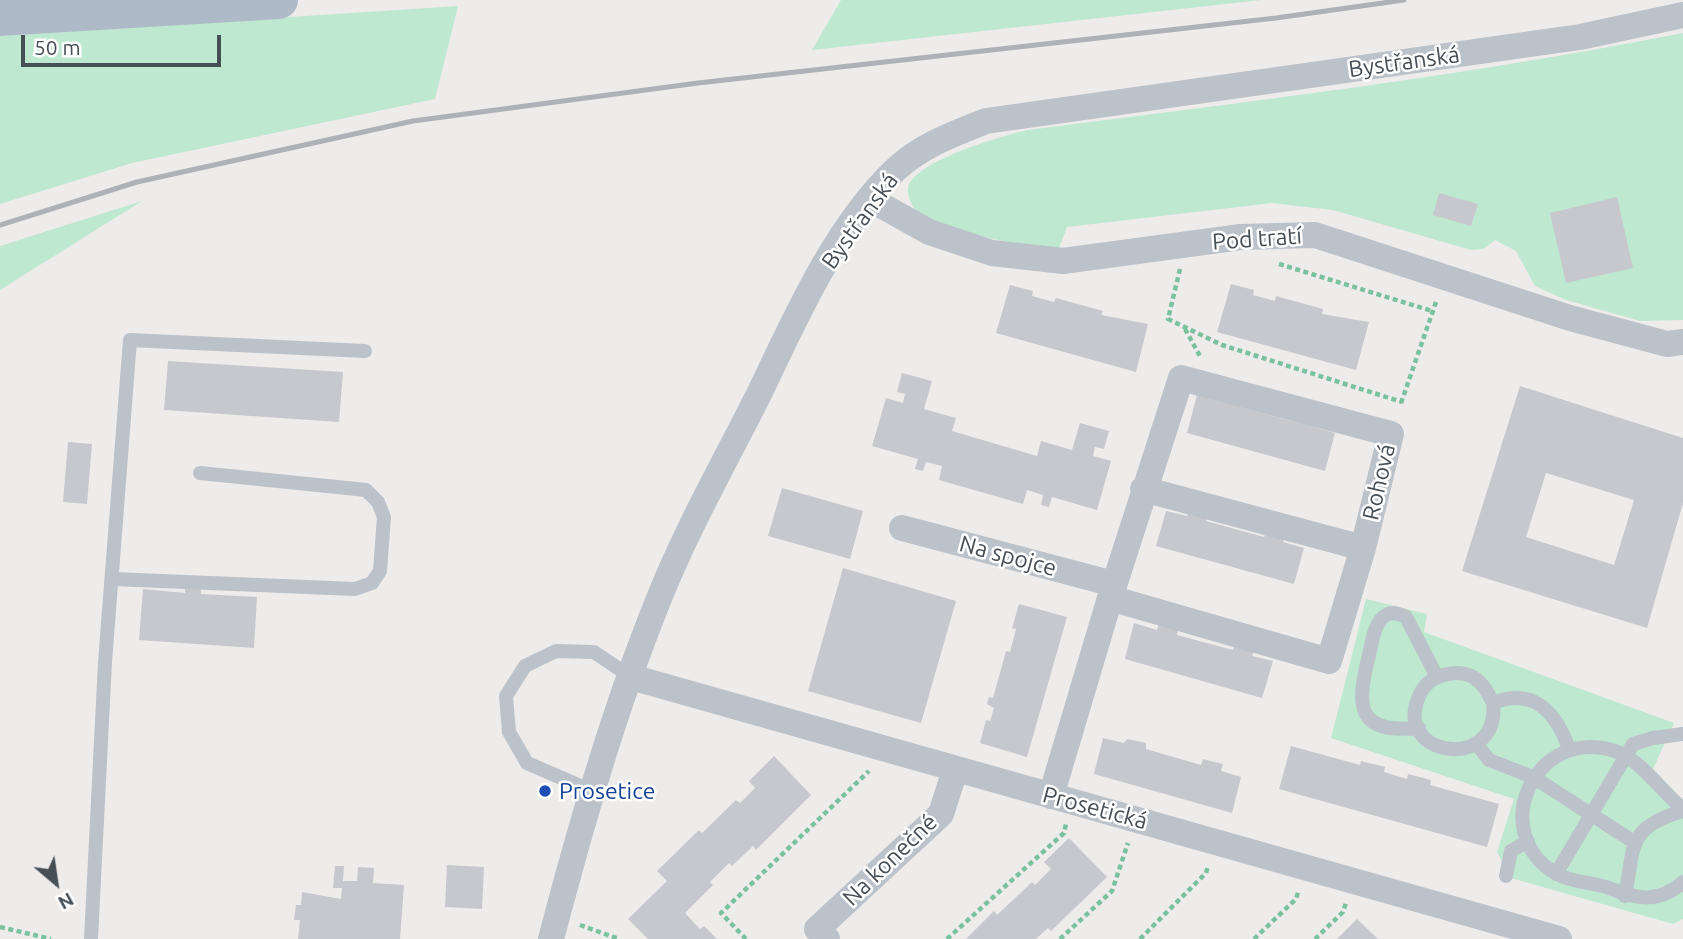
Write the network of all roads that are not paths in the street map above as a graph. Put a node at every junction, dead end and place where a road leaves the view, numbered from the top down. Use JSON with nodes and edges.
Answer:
{"nodes":[{"id":1,"x":279,"y":0,"type":"edge"},
{"id":2,"x":1683,"y":15,"type":"edge"},
{"id":3,"x":0,"y":17,"type":"edge"},
{"id":4,"x":870,"y":198,"type":"junction"},
{"id":5,"x":1683,"y":342,"type":"edge"},
{"id":6,"x":365,"y":351,"type":"dead end"},
{"id":7,"x":200,"y":473,"type":"dead end"},
{"id":8,"x":1143,"y":489,"type":"junction"},
{"id":9,"x":902,"y":528,"type":"dead end"},
{"id":10,"x":1363,"y":548,"type":"junction"},
{"id":11,"x":113,"y":579,"type":"junction"},
{"id":12,"x":1112,"y":591,"type":"junction"},
{"id":13,"x":631,"y":677,"type":"junction"},
{"id":14,"x":1437,"y":677,"type":"junction"},
{"id":15,"x":1493,"y":703,"type":"junction"},
{"id":16,"x":1419,"y":728,"type":"junction"},
{"id":17,"x":1683,"y":734,"type":"edge"},
{"id":18,"x":1476,"y":743,"type":"junction"},
{"id":19,"x":1569,"y":749,"type":"junction"},
{"id":20,"x":1626,"y":756,"type":"junction"},
{"id":21,"x":955,"y":770,"type":"junction"},
{"id":22,"x":1533,"y":777,"type":"junction"},
{"id":23,"x":594,"y":792,"type":"junction"},
{"id":24,"x":1062,"y":798,"type":"junction"},
{"id":25,"x":1683,"y":810,"type":"edge"},
{"id":26,"x":1592,"y":816,"type":"junction"},
{"id":27,"x":1528,"y":841,"type":"junction"},
{"id":28,"x":1634,"y":842,"type":"junction"},
{"id":29,"x":1556,"y":874,"type":"junction"},
{"id":30,"x":1506,"y":876,"type":"dead end"},
{"id":31,"x":1683,"y":882,"type":"edge"},
{"id":32,"x":1625,"y":895,"type":"junction"},
{"id":33,"x":554,"y":929,"type":"edge"},
{"id":34,"x":1548,"y":938,"type":"edge"},
{"id":35,"x":91,"y":939,"type":"edge"},
{"id":36,"x":827,"y":939,"type":"edge"}],
"edges":[{"from":1,"to":3,"type":"main road"},
{"from":2,"to":4,"type":"street","name":"Bystřanská"},
{"from":4,"to":5,"type":"street","name":"Pod tratí"},
{"from":4,"to":13,"type":"street","name":"Bystřanská"},
{"from":6,"to":11,"type":"lane"},
{"from":7,"to":11,"type":"lane"},
{"from":8,"to":10,"type":"street"},
{"from":8,"to":10,"type":"street","name":"Rohová"},
{"from":8,"to":12,"type":"street","name":"Rohová"},
{"from":9,"to":12,"type":"street","name":"Na spojce"},
{"from":10,"to":12,"type":"street","name":"Rohová"},
{"from":11,"to":35,"type":"lane"},
{"from":12,"to":24,"type":"street","name":"Rohová"},
{"from":13,"to":21,"type":"street","name":"Prosetická"},
{"from":13,"to":23,"type":"street","name":"Bystřanská"},
{"from":13,"to":23,"type":"lane"},
{"from":14,"to":15,"type":"lane"},
{"from":14,"to":16,"type":"lane"},
{"from":14,"to":16,"type":"lane"},
{"from":15,"to":18,"type":"lane"},
{"from":15,"to":19,"type":"lane"},
{"from":16,"to":18,"type":"lane"},
{"from":17,"to":20,"type":"lane"},
{"from":18,"to":22,"type":"lane"},
{"from":19,"to":20,"type":"lane"},
{"from":19,"to":22,"type":"lane"},
{"from":20,"to":25,"type":"lane"},
{"from":20,"to":26,"type":"lane"},
{"from":21,"to":24,"type":"street","name":"Prosetická"},
{"from":21,"to":36,"type":"street","name":"Na konečné"},
{"from":22,"to":26,"type":"lane"},
{"from":22,"to":27,"type":"lane"},
{"from":23,"to":33,"type":"street","name":"Bystřanská"},
{"from":24,"to":34,"type":"street","name":"Prosetická"},
{"from":25,"to":28,"type":"lane"},
{"from":26,"to":28,"type":"lane"},
{"from":26,"to":29,"type":"lane"},
{"from":27,"to":29,"type":"lane"},
{"from":27,"to":30,"type":"lane"},
{"from":28,"to":32,"type":"lane"},
{"from":29,"to":32,"type":"lane"},
{"from":31,"to":32,"type":"lane"}]}
